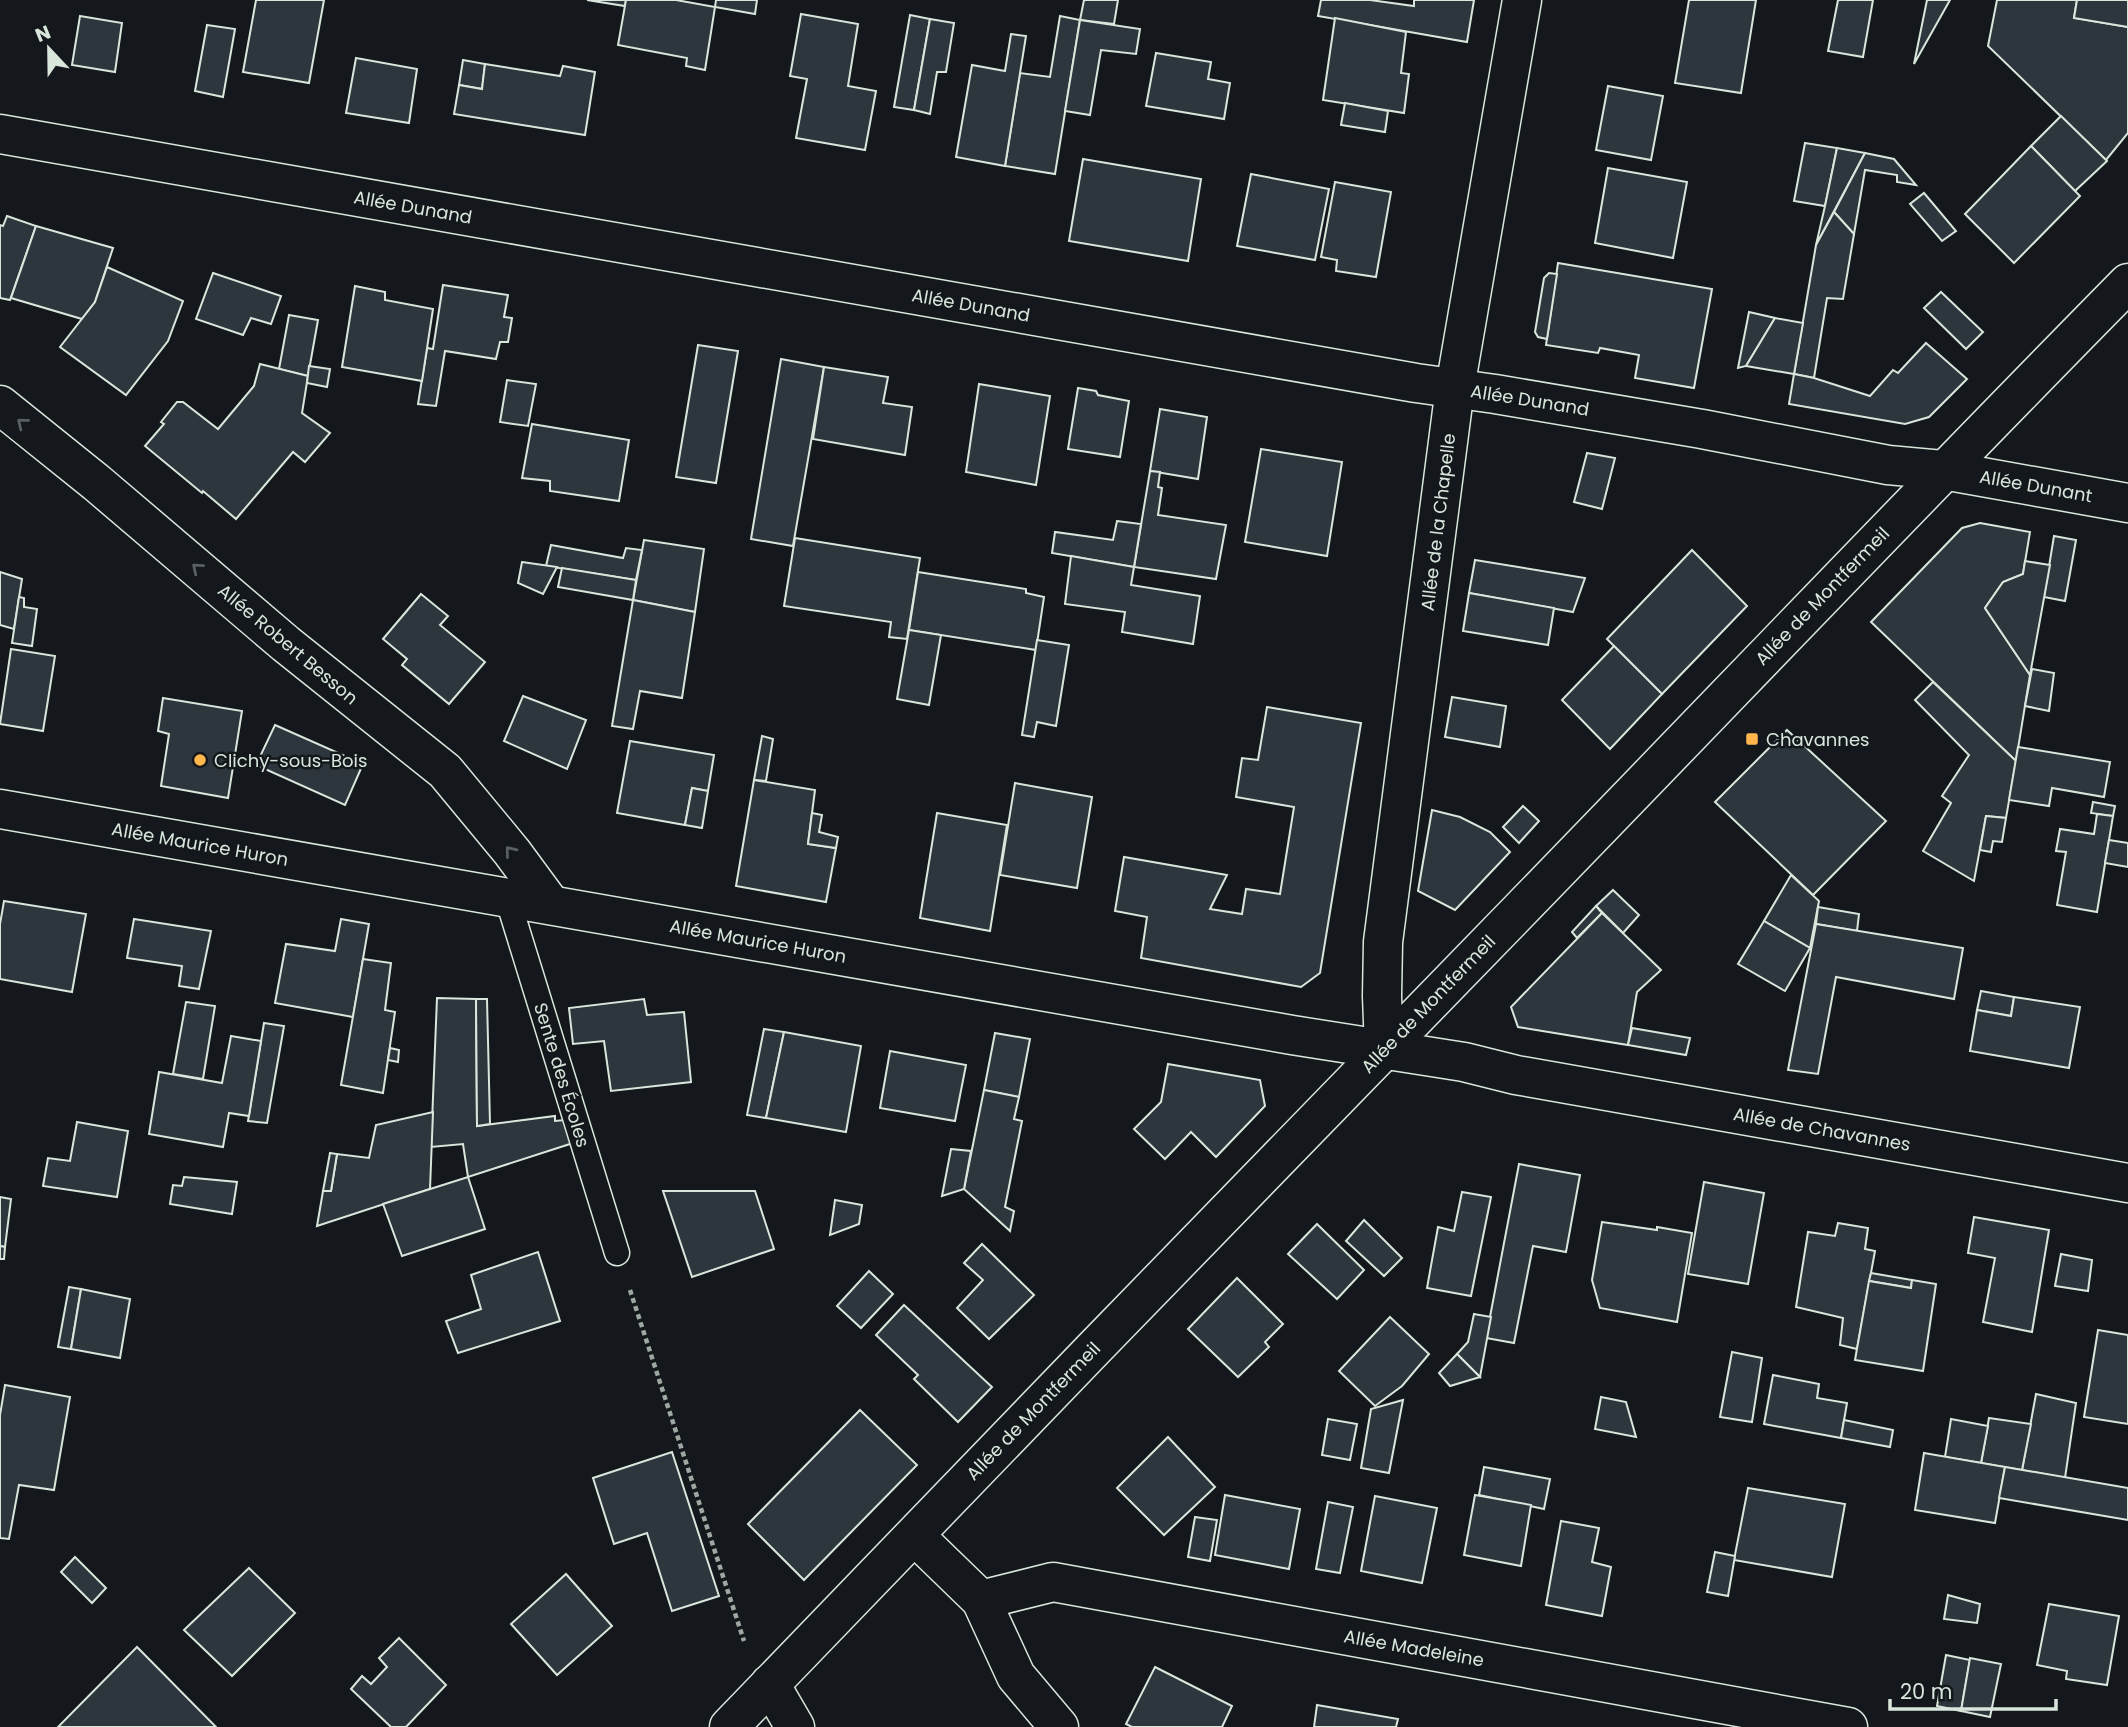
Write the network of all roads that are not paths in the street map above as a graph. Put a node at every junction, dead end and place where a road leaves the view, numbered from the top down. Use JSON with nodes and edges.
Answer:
{"nodes":[{"id":1,"x":1522,"y":0,"type":"edge"},
{"id":2,"x":0,"y":134,"type":"edge"},
{"id":3,"x":2128,"y":282,"type":"edge"},
{"id":4,"x":1455,"y":388,"type":"junction"},
{"id":5,"x":0,"y":405,"type":"edge"},
{"id":6,"x":1943,"y":470,"type":"junction"},
{"id":7,"x":2128,"y":503,"type":"edge"},
{"id":8,"x":0,"y":809,"type":"edge"},
{"id":9,"x":507,"y":897,"type":"junction"},
{"id":10,"x":551,"y":905,"type":"junction"},
{"id":11,"x":1384,"y":1048,"type":"junction"},
{"id":12,"x":1516,"y":1075,"type":"joint"},
{"id":13,"x":2128,"y":1183,"type":"edge"},
{"id":14,"x":617,"y":1253,"type":"road end"},
{"id":15,"x":915,"y":1536,"type":"junction"},
{"id":16,"x":981,"y":1600,"type":"junction"},
{"id":17,"x":770,"y":1684,"type":"junction"},
{"id":18,"x":729,"y":1727,"type":"edge"},
{"id":19,"x":795,"y":1727,"type":"edge"},
{"id":20,"x":1059,"y":1727,"type":"edge"},
{"id":21,"x":1848,"y":1727,"type":"edge"}],
"edges":[{"from":1,"to":4,"type":"street","name":"Allée de la Chapelle"},
{"from":2,"to":4,"type":"street","name":"Allée Dunand"},
{"from":3,"to":6,"type":"street","name":"Allée de Montfermeil"},
{"from":4,"to":6,"type":"street","name":"Allée Dunand"},
{"from":4,"to":11,"type":"street","name":"Allée de la Chapelle"},
{"from":10,"to":5,"type":"street","name":"Allée Robert Besson","one_way":true},
{"from":6,"to":7,"type":"street","name":"Allée Dunant"},
{"from":6,"to":11,"type":"street","name":"Allée de Montfermeil"},
{"from":8,"to":9,"type":"street","name":"Allée Maurice Huron"},
{"from":9,"to":10,"type":"street","name":"Allée Maurice Huron"},
{"from":9,"to":14,"type":"lane","name":"Sente des Écoles"},
{"from":10,"to":11,"type":"street","name":"Allée Maurice Huron"},
{"from":11,"to":12,"type":"street","name":"Allée Maurice Huron"},
{"from":11,"to":15,"type":"street","name":"Allée de Montfermeil"},
{"from":12,"to":13,"type":"street","name":"Allée de Chavannes"},
{"from":15,"to":16,"type":"street"},
{"from":15,"to":17,"type":"street","name":"Allée de Montfermeil"},
{"from":16,"to":20,"type":"street"},
{"from":16,"to":21,"type":"street","name":"Allée Madeleine"},
{"from":17,"to":18,"type":"street","name":"Allée de Montfermeil"},
{"from":17,"to":19,"type":"street"}]}
